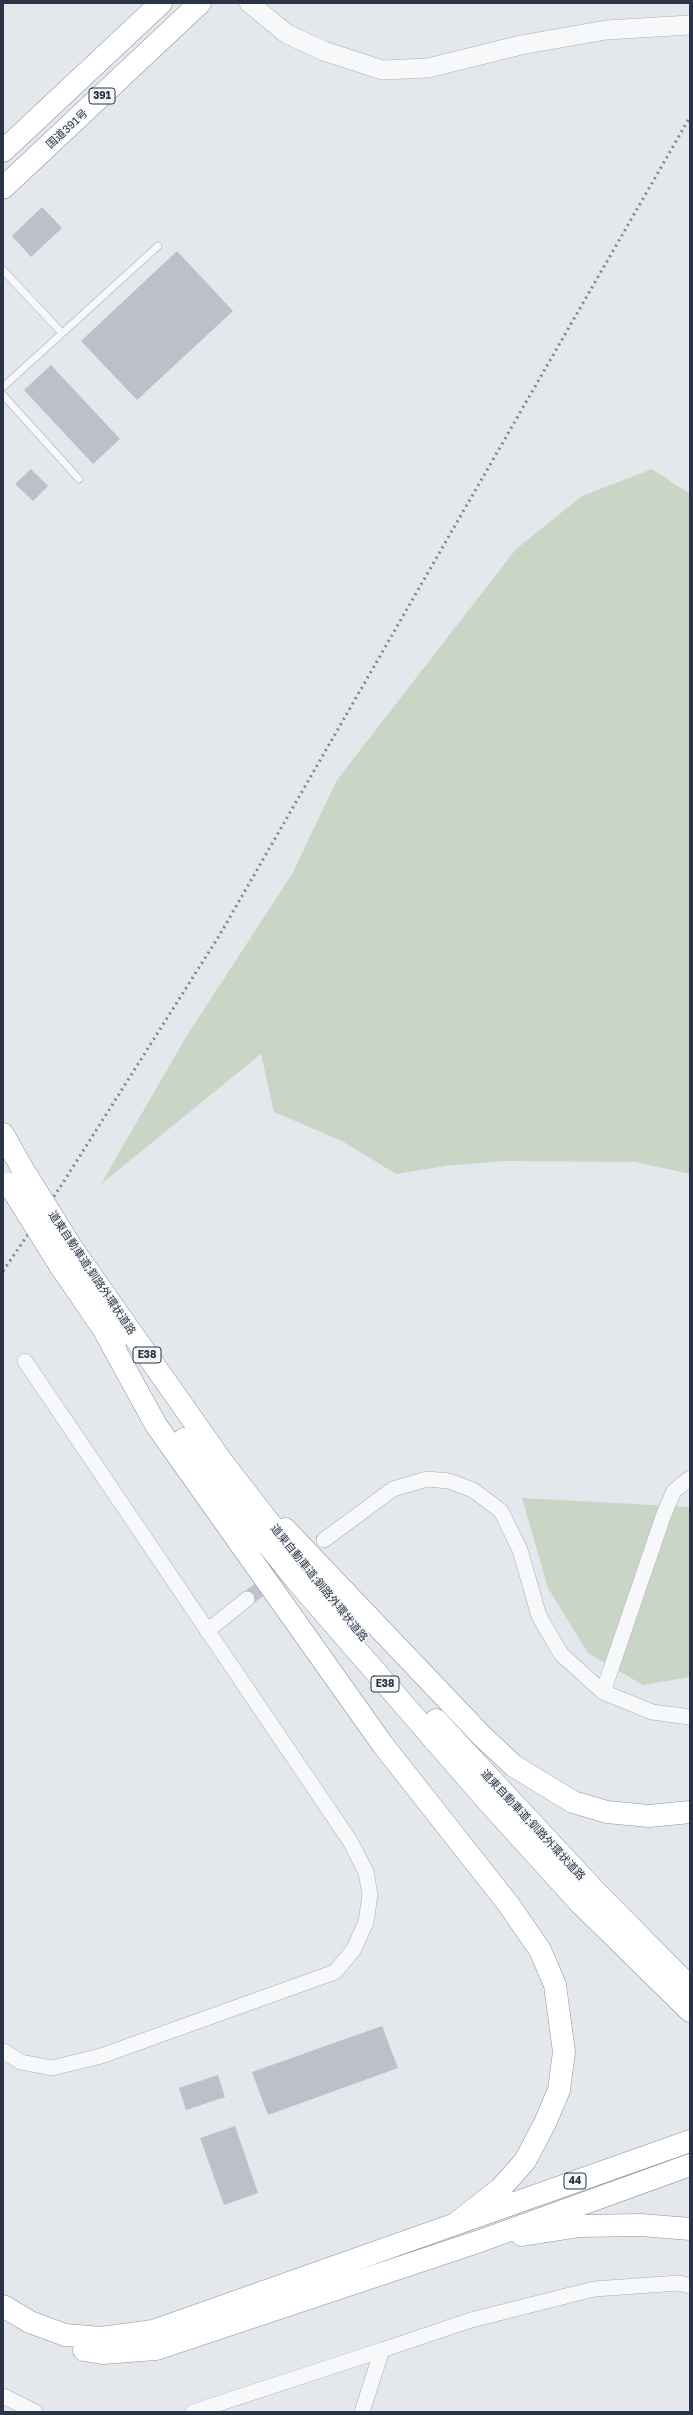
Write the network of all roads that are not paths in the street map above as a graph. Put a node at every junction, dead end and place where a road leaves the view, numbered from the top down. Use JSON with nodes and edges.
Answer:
{"nodes":[{"id":1,"x":161,"y":3,"type":"edge"},
{"id":2,"x":200,"y":3,"type":"edge"},
{"id":3,"x":249,"y":3,"type":"edge"},
{"id":4,"x":690,"y":26,"type":"edge"},
{"id":5,"x":3,"y":151,"type":"edge"},
{"id":6,"x":3,"y":188,"type":"edge"},
{"id":7,"x":158,"y":246,"type":"dead end"},
{"id":8,"x":3,"y":270,"type":"edge"},
{"id":9,"x":62,"y":333,"type":"junction"},
{"id":10,"x":3,"y":387,"type":"edge"},
{"id":11,"x":3,"y":395,"type":"edge"},
{"id":12,"x":79,"y":480,"type":"dead end"},
{"id":13,"x":3,"y":1134,"type":"edge"},
{"id":14,"x":11,"y":1176,"type":"edge"},
{"id":15,"x":66,"y":1256,"type":"junction"},
{"id":16,"x":106,"y":1334,"type":"junction"},
{"id":17,"x":25,"y":1361,"type":"dead end"},
{"id":18,"x":223,"y":1463,"type":"junction"},
{"id":19,"x":690,"y":1478,"type":"edge"},
{"id":20,"x":324,"y":1540,"type":"tunnel mouth"},
{"id":21,"x":247,"y":1599,"type":"tunnel mouth"},
{"id":22,"x":207,"y":1631,"type":"junction"},
{"id":23,"x":603,"y":1692,"type":"junction"},
{"id":24,"x":690,"y":1717,"type":"edge"},
{"id":25,"x":690,"y":1812,"type":"edge"},
{"id":26,"x":690,"y":1987,"type":"edge"},
{"id":27,"x":690,"y":2011,"type":"edge"},
{"id":28,"x":3,"y":2051,"type":"edge"},
{"id":29,"x":690,"y":2141,"type":"edge"},
{"id":30,"x":690,"y":2165,"type":"edge"},
{"id":31,"x":459,"y":2221,"type":"junction"},
{"id":32,"x":690,"y":2229,"type":"edge"},
{"id":33,"x":480,"y":2241,"type":"junction"},
{"id":34,"x":690,"y":2286,"type":"edge"},
{"id":35,"x":3,"y":2306,"type":"edge"},
{"id":36,"x":3,"y":2321,"type":"edge"},
{"id":37,"x":382,"y":2350,"type":"junction"},
{"id":38,"x":3,"y":2396,"type":"edge"},
{"id":39,"x":35,"y":2412,"type":"edge"},
{"id":40,"x":193,"y":2412,"type":"edge"},
{"id":41,"x":362,"y":2412,"type":"edge"}],
"edges":[{"from":1,"to":5,"type":"highway","number":"391"},
{"from":2,"to":6,"type":"highway","name":"国道391号","number":"391"},
{"from":3,"to":4,"type":"street"},
{"from":7,"to":9,"type":"lane"},
{"from":8,"to":9,"type":"lane"},
{"from":9,"to":10,"type":"lane"},
{"from":11,"to":12,"type":"lane"},
{"from":13,"to":14,"type":"highway","name":"道東自動車道;釧路外環状道路","number":"E38"},
{"from":14,"to":15,"type":"highway","name":"道東自動車道;釧路外環状道路","number":"E38","bridge":true},
{"from":15,"to":16,"type":"highway","name":"道東自動車道;釧路外環状道路","number":"E38"},
{"from":15,"to":18,"type":"highway","name":"道東自動車道;釧路外環状道路","number":"E38"},
{"from":16,"to":27,"type":"highway","name":"道東自動車道;釧路外環状道路","number":"E38"},
{"from":16,"to":31,"type":"highway"},
{"from":17,"to":22,"type":"street"},
{"from":18,"to":25,"type":"highway"},
{"from":18,"to":26,"type":"highway","name":"道東自動車道;釧路外環状道路","number":"E38"},
{"from":19,"to":23,"type":"street"},
{"from":20,"to":23,"type":"street"},
{"from":21,"to":22,"type":"street"},
{"from":22,"to":28,"type":"street"},
{"from":23,"to":24,"type":"street"},
{"from":29,"to":31,"type":"highway","number":"44"},
{"from":30,"to":33,"type":"highway"},
{"from":31,"to":35,"type":"highway"},
{"from":32,"to":33,"type":"highway"},
{"from":33,"to":36,"type":"highway"},
{"from":34,"to":37,"type":"street"},
{"from":37,"to":40,"type":"street"},
{"from":37,"to":41,"type":"street"},
{"from":38,"to":39,"type":"street"}]}
